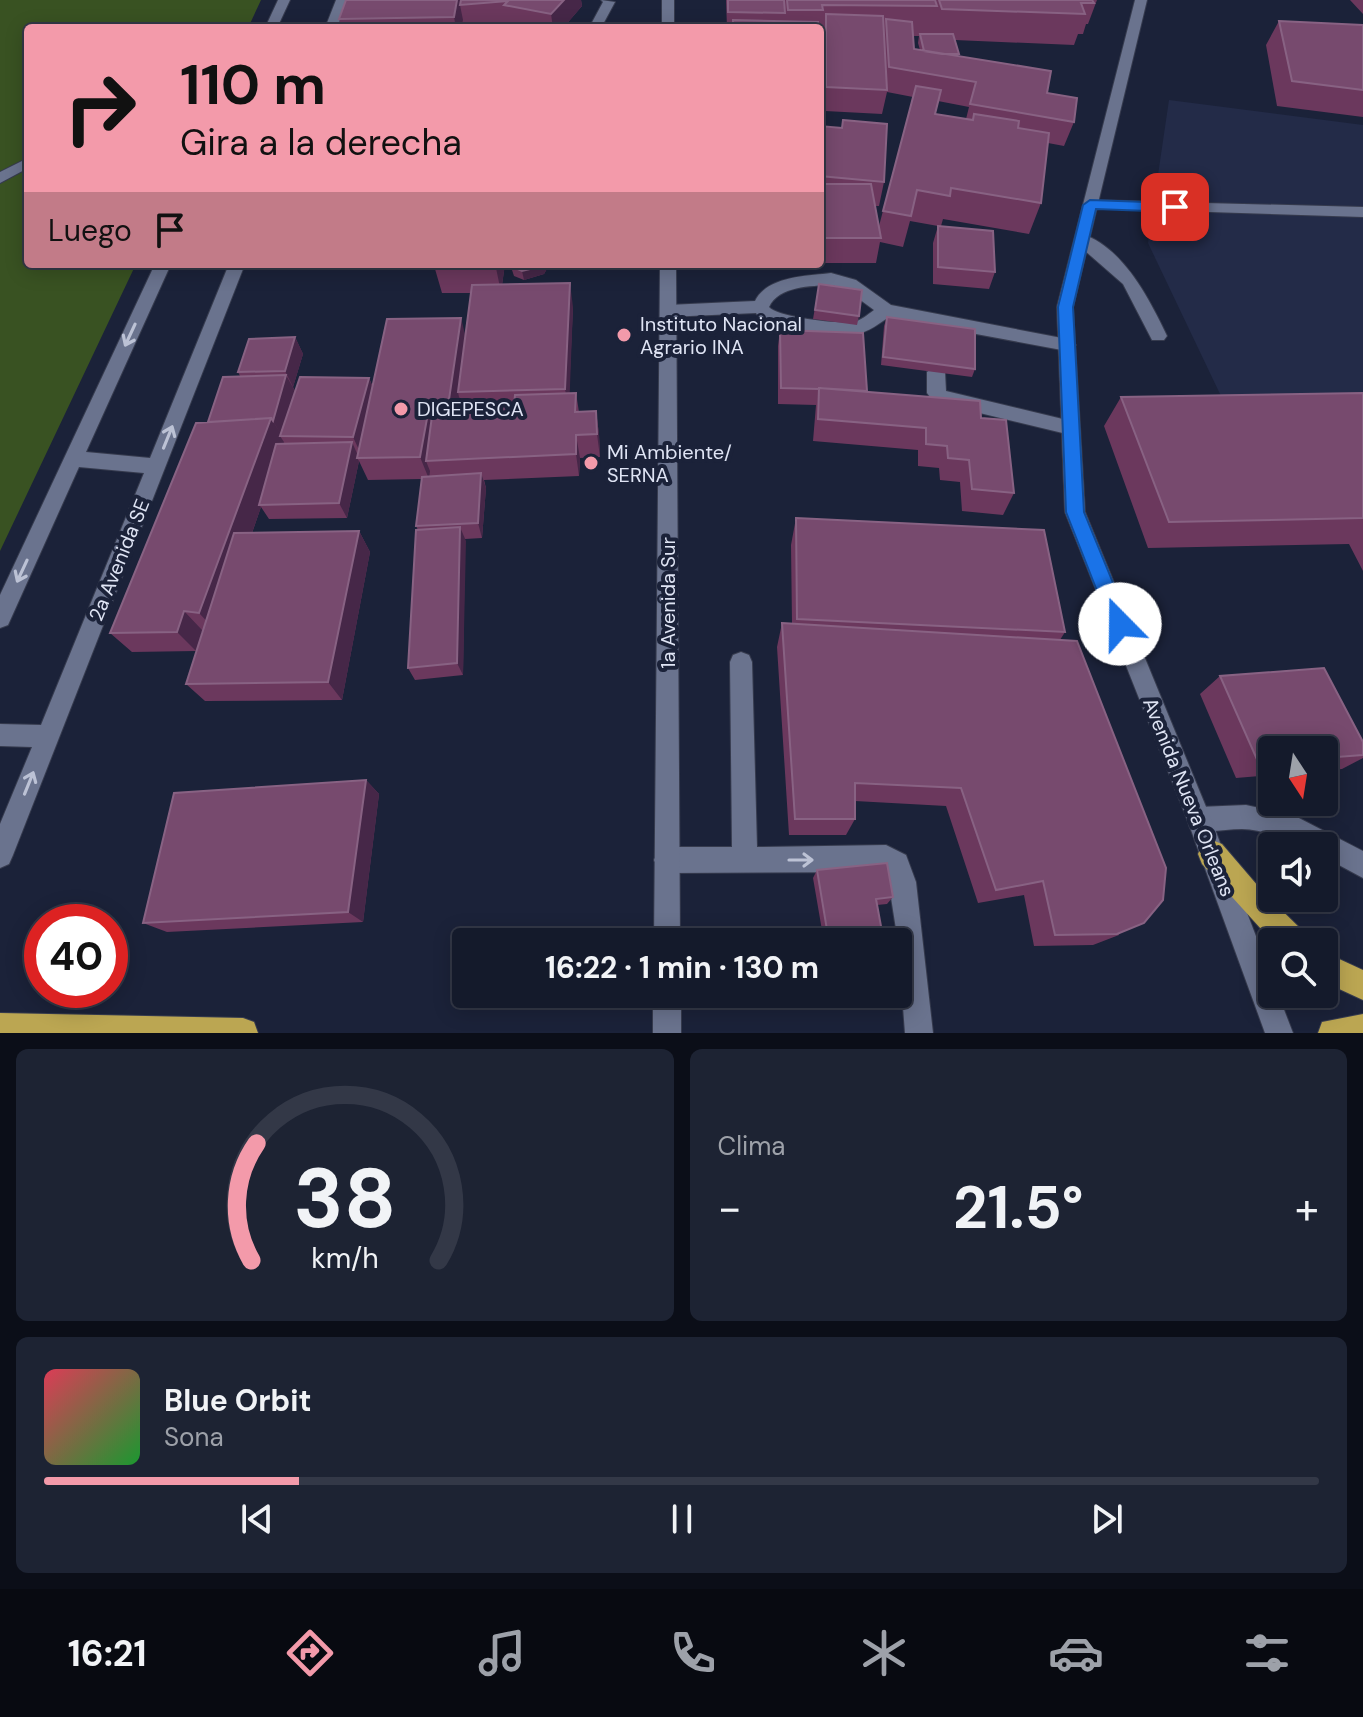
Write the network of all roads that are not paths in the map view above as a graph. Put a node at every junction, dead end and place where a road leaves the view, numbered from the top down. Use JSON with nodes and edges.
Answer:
{"nodes":[{"id":1,"x":284,"y":0,"type":"edge"},
{"id":2,"x":342,"y":0,"type":"edge"},
{"id":3,"x":607,"y":0,"type":"edge"},
{"id":4,"x":668,"y":0,"type":"edge"},
{"id":5,"x":1141,"y":0,"type":"edge"},
{"id":6,"x":273,"y":24,"type":"edge"},
{"id":7,"x":333,"y":24,"type":"edge"},
{"id":8,"x":597,"y":24,"type":"edge"},
{"id":9,"x":668,"y":24,"type":"edge"},
{"id":10,"x":24,"y":164,"type":"edge"},
{"id":11,"x":0,"y":178,"type":"edge"},
{"id":12,"x":1090,"y":205,"type":"junction"},
{"id":13,"x":1363,"y":212,"type":"edge"},
{"id":14,"x":1082,"y":239,"type":"junction"},
{"id":15,"x":161,"y":268,"type":"edge"},
{"id":16,"x":235,"y":268,"type":"edge"},
{"id":17,"x":668,"y":268,"type":"edge"},
{"id":18,"x":761,"y":307,"type":"junction"},
{"id":19,"x":886,"y":310,"type":"junction"},
{"id":20,"x":668,"y":311,"type":"junction"},
{"id":21,"x":1158,"y":336,"type":"dead end"},
{"id":22,"x":1067,"y":345,"type":"junction"},
{"id":23,"x":936,"y":372,"type":"edge"},
{"id":24,"x":1071,"y":428,"type":"junction"},
{"id":25,"x":73,"y":459,"type":"junction"},
{"id":26,"x":156,"y":466,"type":"junction"},
{"id":27,"x":0,"y":618,"type":"edge"},
{"id":28,"x":741,"y":662,"type":"dead end"},
{"id":29,"x":0,"y":735,"type":"edge"},
{"id":30,"x":48,"y":736,"type":"junction"},
{"id":31,"x":1199,"y":819,"type":"junction"},
{"id":32,"x":1212,"y":854,"type":"junction"},
{"id":33,"x":0,"y":855,"type":"edge"},
{"id":34,"x":667,"y":860,"type":"junction"},
{"id":35,"x":745,"y":860,"type":"junction"},
{"id":36,"x":1363,"y":865,"type":"edge"},
{"id":37,"x":667,"y":928,"type":"edge"},
{"id":38,"x":1280,"y":928,"type":"edge"},
{"id":39,"x":1338,"y":973,"type":"edge"},
{"id":40,"x":1363,"y":985,"type":"edge"},
{"id":41,"x":667,"y":1008,"type":"edge"},
{"id":42,"x":0,"y":1028,"type":"edge"},
{"id":43,"x":1363,"y":1029,"type":"edge"},
{"id":44,"x":243,"y":1033,"type":"edge"},
{"id":45,"x":667,"y":1033,"type":"edge"},
{"id":46,"x":919,"y":1033,"type":"edge"},
{"id":47,"x":1279,"y":1033,"type":"edge"},
{"id":48,"x":1333,"y":1033,"type":"edge"}],
"edges":[{"from":1,"to":6,"type":"street"},
{"from":2,"to":7,"type":"street"},
{"from":3,"to":8,"type":"street"},
{"from":4,"to":9,"type":"street"},
{"from":5,"to":12,"type":"street","name":"Avenida Nueva Orleans"},
{"from":10,"to":11,"type":"street"},
{"from":12,"to":13,"type":"street"},
{"from":12,"to":14,"type":"street","name":"Avenida Nueva Orleans"},
{"from":14,"to":21,"type":"street"},
{"from":14,"to":22,"type":"street","name":"Avenida Nueva Orleans"},
{"from":15,"to":25,"type":"street","one_way":true},
{"from":26,"to":16,"type":"street","name":"2a Avenida SE","one_way":true},
{"from":17,"to":20,"type":"street","name":"1a Avenida Sur"},
{"from":18,"to":19,"type":"street"},
{"from":18,"to":19,"type":"street"},
{"from":18,"to":20,"type":"street"},
{"from":19,"to":22,"type":"street"},
{"from":20,"to":34,"type":"street","name":"1a Avenida Sur"},
{"from":22,"to":24,"type":"street","name":"Avenida Nueva Orleans"},
{"from":23,"to":24,"type":"street"},
{"from":24,"to":31,"type":"street","name":"Avenida Nueva Orleans"},
{"from":25,"to":26,"type":"street"},
{"from":25,"to":27,"type":"street","one_way":true},
{"from":26,"to":30,"type":"street","name":"2a Avenida SE"},
{"from":28,"to":35,"type":"street"},
{"from":29,"to":30,"type":"street"},
{"from":33,"to":30,"type":"street","name":"2a Avenida SE","one_way":true},
{"from":31,"to":32,"type":"street","name":"Avenida Nueva Orleans"},
{"from":31,"to":36,"type":"street"},
{"from":32,"to":38,"type":"highway"},
{"from":32,"to":47,"type":"street","name":"Avenida Nueva Orleans"},
{"from":34,"to":35,"type":"street"},
{"from":34,"to":37,"type":"street","name":"1a Avenida Sur"},
{"from":35,"to":46,"type":"street","one_way":true},
{"from":39,"to":40,"type":"highway"},
{"from":41,"to":45,"type":"street"},
{"from":42,"to":44,"type":"highway"},
{"from":43,"to":48,"type":"highway"}]}
